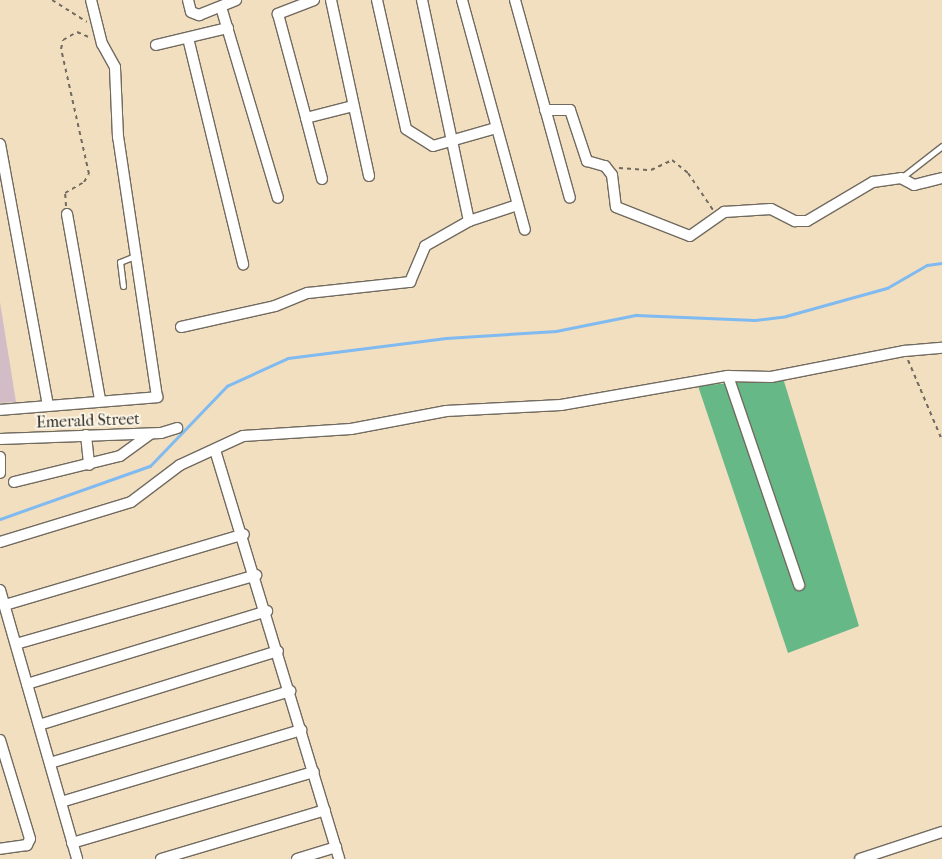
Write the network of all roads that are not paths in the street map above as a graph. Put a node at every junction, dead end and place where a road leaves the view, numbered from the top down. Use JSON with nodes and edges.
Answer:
{"nodes":[{"id":1,"x":92,"y":0,"type":"edge"},
{"id":2,"x":188,"y":0,"type":"edge"},
{"id":3,"x":236,"y":0,"type":"edge"},
{"id":4,"x":314,"y":0,"type":"edge"},
{"id":5,"x":331,"y":0,"type":"edge"},
{"id":6,"x":377,"y":0,"type":"edge"},
{"id":7,"x":422,"y":0,"type":"edge"},
{"id":8,"x":462,"y":0,"type":"edge"},
{"id":9,"x":515,"y":0,"type":"edge"},
{"id":10,"x":296,"y":3,"type":"edge"},
{"id":11,"x":221,"y":8,"type":"junction"},
{"id":12,"x":228,"y":28,"type":"junction"},
{"id":13,"x":188,"y":38,"type":"junction"},
{"id":14,"x":156,"y":45,"type":"dead end"},
{"id":15,"x":353,"y":106,"type":"junction"},
{"id":16,"x":545,"y":110,"type":"junction"},
{"id":17,"x":306,"y":118,"type":"junction"},
{"id":18,"x":496,"y":128,"type":"junction"},
{"id":19,"x":453,"y":141,"type":"junction"},
{"id":20,"x":0,"y":144,"type":"edge"},
{"id":21,"x":942,"y":146,"type":"edge"},
{"id":22,"x":369,"y":176,"type":"dead end"},
{"id":23,"x":902,"y":178,"type":"junction"},
{"id":24,"x":942,"y":178,"type":"edge"},
{"id":25,"x":322,"y":179,"type":"dead end"},
{"id":26,"x":278,"y":198,"type":"dead end"},
{"id":27,"x":570,"y":198,"type":"dead end"},
{"id":28,"x":517,"y":205,"type":"junction"},
{"id":29,"x":67,"y":214,"type":"road end"},
{"id":30,"x":469,"y":221,"type":"junction"},
{"id":31,"x":525,"y":230,"type":"dead end"},
{"id":32,"x":135,"y":256,"type":"junction"},
{"id":33,"x":243,"y":264,"type":"dead end"},
{"id":34,"x":123,"y":286,"type":"dead end"},
{"id":35,"x":181,"y":327,"type":"dead end"},
{"id":36,"x":942,"y":348,"type":"edge"},
{"id":37,"x":728,"y":376,"type":"junction"},
{"id":38,"x":100,"y":400,"type":"junction"},
{"id":39,"x":48,"y":406,"type":"junction"},
{"id":40,"x":0,"y":410,"type":"edge"},
{"id":41,"x":177,"y":428,"type":"dead end"},
{"id":42,"x":150,"y":434,"type":"junction"},
{"id":43,"x":86,"y":435,"type":"junction"},
{"id":44,"x":0,"y":439,"type":"edge"},
{"id":45,"x":215,"y":450,"type":"junction"},
{"id":46,"x":0,"y":457,"type":"edge"},
{"id":47,"x":89,"y":465,"type":"junction"},
{"id":48,"x":0,"y":473,"type":"edge"},
{"id":49,"x":14,"y":482,"type":"dead end"},
{"id":50,"x":244,"y":534,"type":"junction"},
{"id":51,"x":0,"y":542,"type":"edge"},
{"id":52,"x":256,"y":575,"type":"junction"},
{"id":53,"x":799,"y":585,"type":"dead end"},
{"id":54,"x":0,"y":590,"type":"edge"},
{"id":55,"x":5,"y":605,"type":"junction"},
{"id":56,"x":267,"y":611,"type":"junction"},
{"id":57,"x":16,"y":644,"type":"junction"},
{"id":58,"x":278,"y":652,"type":"junction"},
{"id":59,"x":27,"y":684,"type":"junction"},
{"id":60,"x":290,"y":691,"type":"junction"},
{"id":61,"x":39,"y":725,"type":"junction"},
{"id":62,"x":302,"y":730,"type":"junction"},
{"id":63,"x":0,"y":740,"type":"edge"},
{"id":64,"x":50,"y":763,"type":"junction"},
{"id":65,"x":314,"y":772,"type":"junction"},
{"id":66,"x":61,"y":802,"type":"junction"},
{"id":67,"x":325,"y":810,"type":"junction"},
{"id":68,"x":942,"y":832,"type":"edge"},
{"id":69,"x":72,"y":843,"type":"junction"},
{"id":70,"x":336,"y":847,"type":"junction"},
{"id":71,"x":0,"y":849,"type":"edge"},
{"id":72,"x":77,"y":859,"type":"edge"},
{"id":73,"x":161,"y":859,"type":"edge"},
{"id":74,"x":297,"y":859,"type":"edge"},
{"id":75,"x":340,"y":859,"type":"edge"},
{"id":76,"x":860,"y":859,"type":"edge"}],
"edges":[{"from":1,"to":32,"type":"street"},
{"from":2,"to":11,"type":"street"},
{"from":3,"to":11,"type":"street"},
{"from":4,"to":10,"type":"street"},
{"from":5,"to":15,"type":"street"},
{"from":6,"to":19,"type":"street"},
{"from":7,"to":19,"type":"street"},
{"from":8,"to":18,"type":"street"},
{"from":9,"to":16,"type":"street"},
{"from":10,"to":17,"type":"street"},
{"from":11,"to":12,"type":"street"},
{"from":12,"to":13,"type":"street"},
{"from":12,"to":26,"type":"street"},
{"from":13,"to":14,"type":"street"},
{"from":13,"to":33,"type":"street"},
{"from":15,"to":17,"type":"street"},
{"from":15,"to":22,"type":"street"},
{"from":16,"to":23,"type":"street"},
{"from":16,"to":27,"type":"street"},
{"from":17,"to":25,"type":"street"},
{"from":18,"to":19,"type":"street"},
{"from":18,"to":28,"type":"street"},
{"from":19,"to":30,"type":"street"},
{"from":20,"to":39,"type":"street"},
{"from":21,"to":23,"type":"lane"},
{"from":23,"to":24,"type":"street"},
{"from":28,"to":30,"type":"street"},
{"from":28,"to":31,"type":"street"},
{"from":29,"to":38,"type":"street"},
{"from":30,"to":35,"type":"street"},
{"from":32,"to":34,"type":"lane"},
{"from":32,"to":38,"type":"street"},
{"from":36,"to":37,"type":"street"},
{"from":37,"to":45,"type":"street"},
{"from":37,"to":53,"type":"street"},
{"from":38,"to":39,"type":"street"},
{"from":39,"to":40,"type":"street"},
{"from":41,"to":42,"type":"street","name":"Emerald Street"},
{"from":42,"to":43,"type":"street","name":"Emerald Street"},
{"from":42,"to":47,"type":"street"},
{"from":43,"to":44,"type":"street","name":"Emerald Street"},
{"from":43,"to":47,"type":"street"},
{"from":45,"to":50,"type":"street"},
{"from":45,"to":51,"type":"street"},
{"from":46,"to":48,"type":"street"},
{"from":47,"to":49,"type":"street"},
{"from":50,"to":52,"type":"street"},
{"from":50,"to":55,"type":"street"},
{"from":52,"to":56,"type":"street"},
{"from":52,"to":57,"type":"street"},
{"from":54,"to":55,"type":"street"},
{"from":55,"to":57,"type":"street"},
{"from":56,"to":58,"type":"street"},
{"from":56,"to":59,"type":"street"},
{"from":57,"to":59,"type":"street"},
{"from":58,"to":60,"type":"street"},
{"from":58,"to":61,"type":"street"},
{"from":59,"to":61,"type":"street"},
{"from":60,"to":62,"type":"street"},
{"from":60,"to":64,"type":"street"},
{"from":61,"to":64,"type":"street"},
{"from":62,"to":65,"type":"street"},
{"from":62,"to":66,"type":"street"},
{"from":63,"to":71,"type":"street"},
{"from":64,"to":66,"type":"street"},
{"from":65,"to":67,"type":"street"},
{"from":65,"to":69,"type":"street"},
{"from":66,"to":69,"type":"street"},
{"from":67,"to":70,"type":"street"},
{"from":67,"to":73,"type":"street"},
{"from":68,"to":76,"type":"street"},
{"from":69,"to":72,"type":"street"},
{"from":70,"to":74,"type":"street"},
{"from":70,"to":75,"type":"street"}]}
